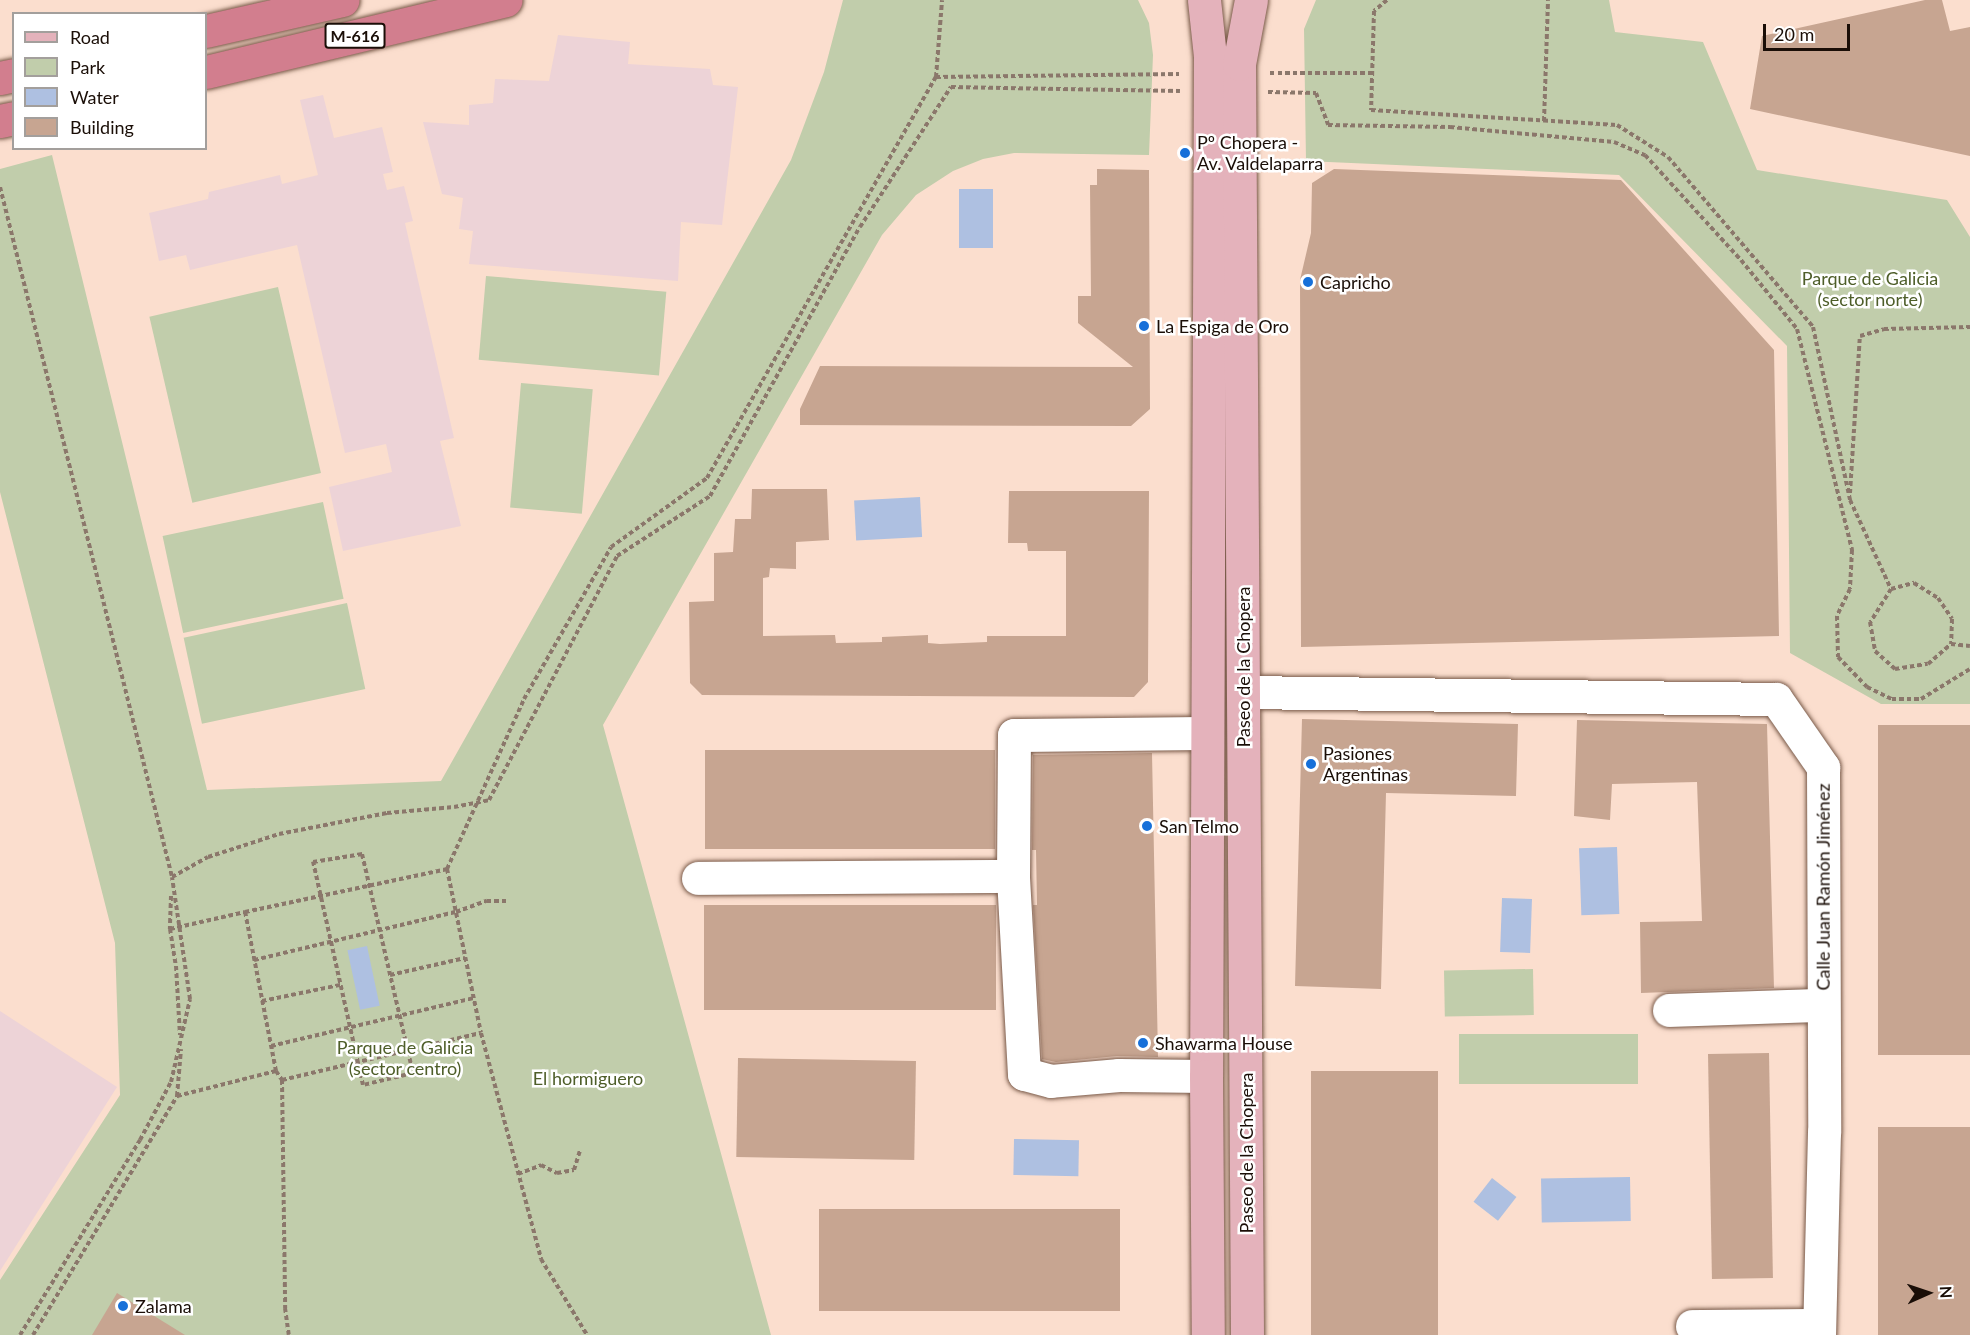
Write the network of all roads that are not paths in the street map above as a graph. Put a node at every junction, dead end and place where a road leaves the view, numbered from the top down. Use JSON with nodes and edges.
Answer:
{"nodes":[{"id":1,"x":343,"y":0,"type":"edge"},
{"id":2,"x":505,"y":0,"type":"edge"},
{"id":3,"x":1204,"y":0,"type":"edge"},
{"id":4,"x":1251,"y":0,"type":"edge"},
{"id":5,"x":207,"y":31,"type":"edge"},
{"id":6,"x":207,"y":72,"type":"edge"},
{"id":7,"x":1224,"y":83,"type":"junction"},
{"id":8,"x":1243,"y":692,"type":"junction"},
{"id":9,"x":1207,"y":733,"type":"junction"},
{"id":10,"x":1013,"y":876,"type":"junction"},
{"id":11,"x":698,"y":878,"type":"dead end"},
{"id":12,"x":1823,"y":1005,"type":"junction"},
{"id":13,"x":1669,"y":1010,"type":"dead end"},
{"id":14,"x":1206,"y":1076,"type":"junction"},
{"id":15,"x":1692,"y":1326,"type":"dead end"},
{"id":16,"x":1819,"y":1330,"type":"edge"},
{"id":17,"x":1208,"y":1335,"type":"edge"},
{"id":18,"x":1247,"y":1335,"type":"edge"}],
"edges":[{"from":1,"to":5,"type":"highway","number":"M-616"},
{"from":2,"to":6,"type":"highway","number":"M-616"},
{"from":3,"to":7,"type":"main road","name":"Paseo de la Chopera"},
{"from":4,"to":7,"type":"main road","name":"Paseo de la Chopera"},
{"from":7,"to":8,"type":"main road","name":"Paseo de la Chopera"},
{"from":7,"to":9,"type":"main road","name":"Paseo de la Chopera"},
{"from":8,"to":12,"type":"street","name":"Calle Juan Ramón Jiménez"},
{"from":8,"to":18,"type":"main road","name":"Paseo de la Chopera"},
{"from":9,"to":10,"type":"street"},
{"from":9,"to":14,"type":"main road","name":"Paseo de la Chopera"},
{"from":10,"to":11,"type":"street"},
{"from":10,"to":14,"type":"street"},
{"from":12,"to":13,"type":"street"},
{"from":12,"to":16,"type":"street","name":"Calle Juan Ramón Jiménez"},
{"from":14,"to":17,"type":"main road","name":"Paseo de la Chopera"},
{"from":15,"to":16,"type":"street"}]}
